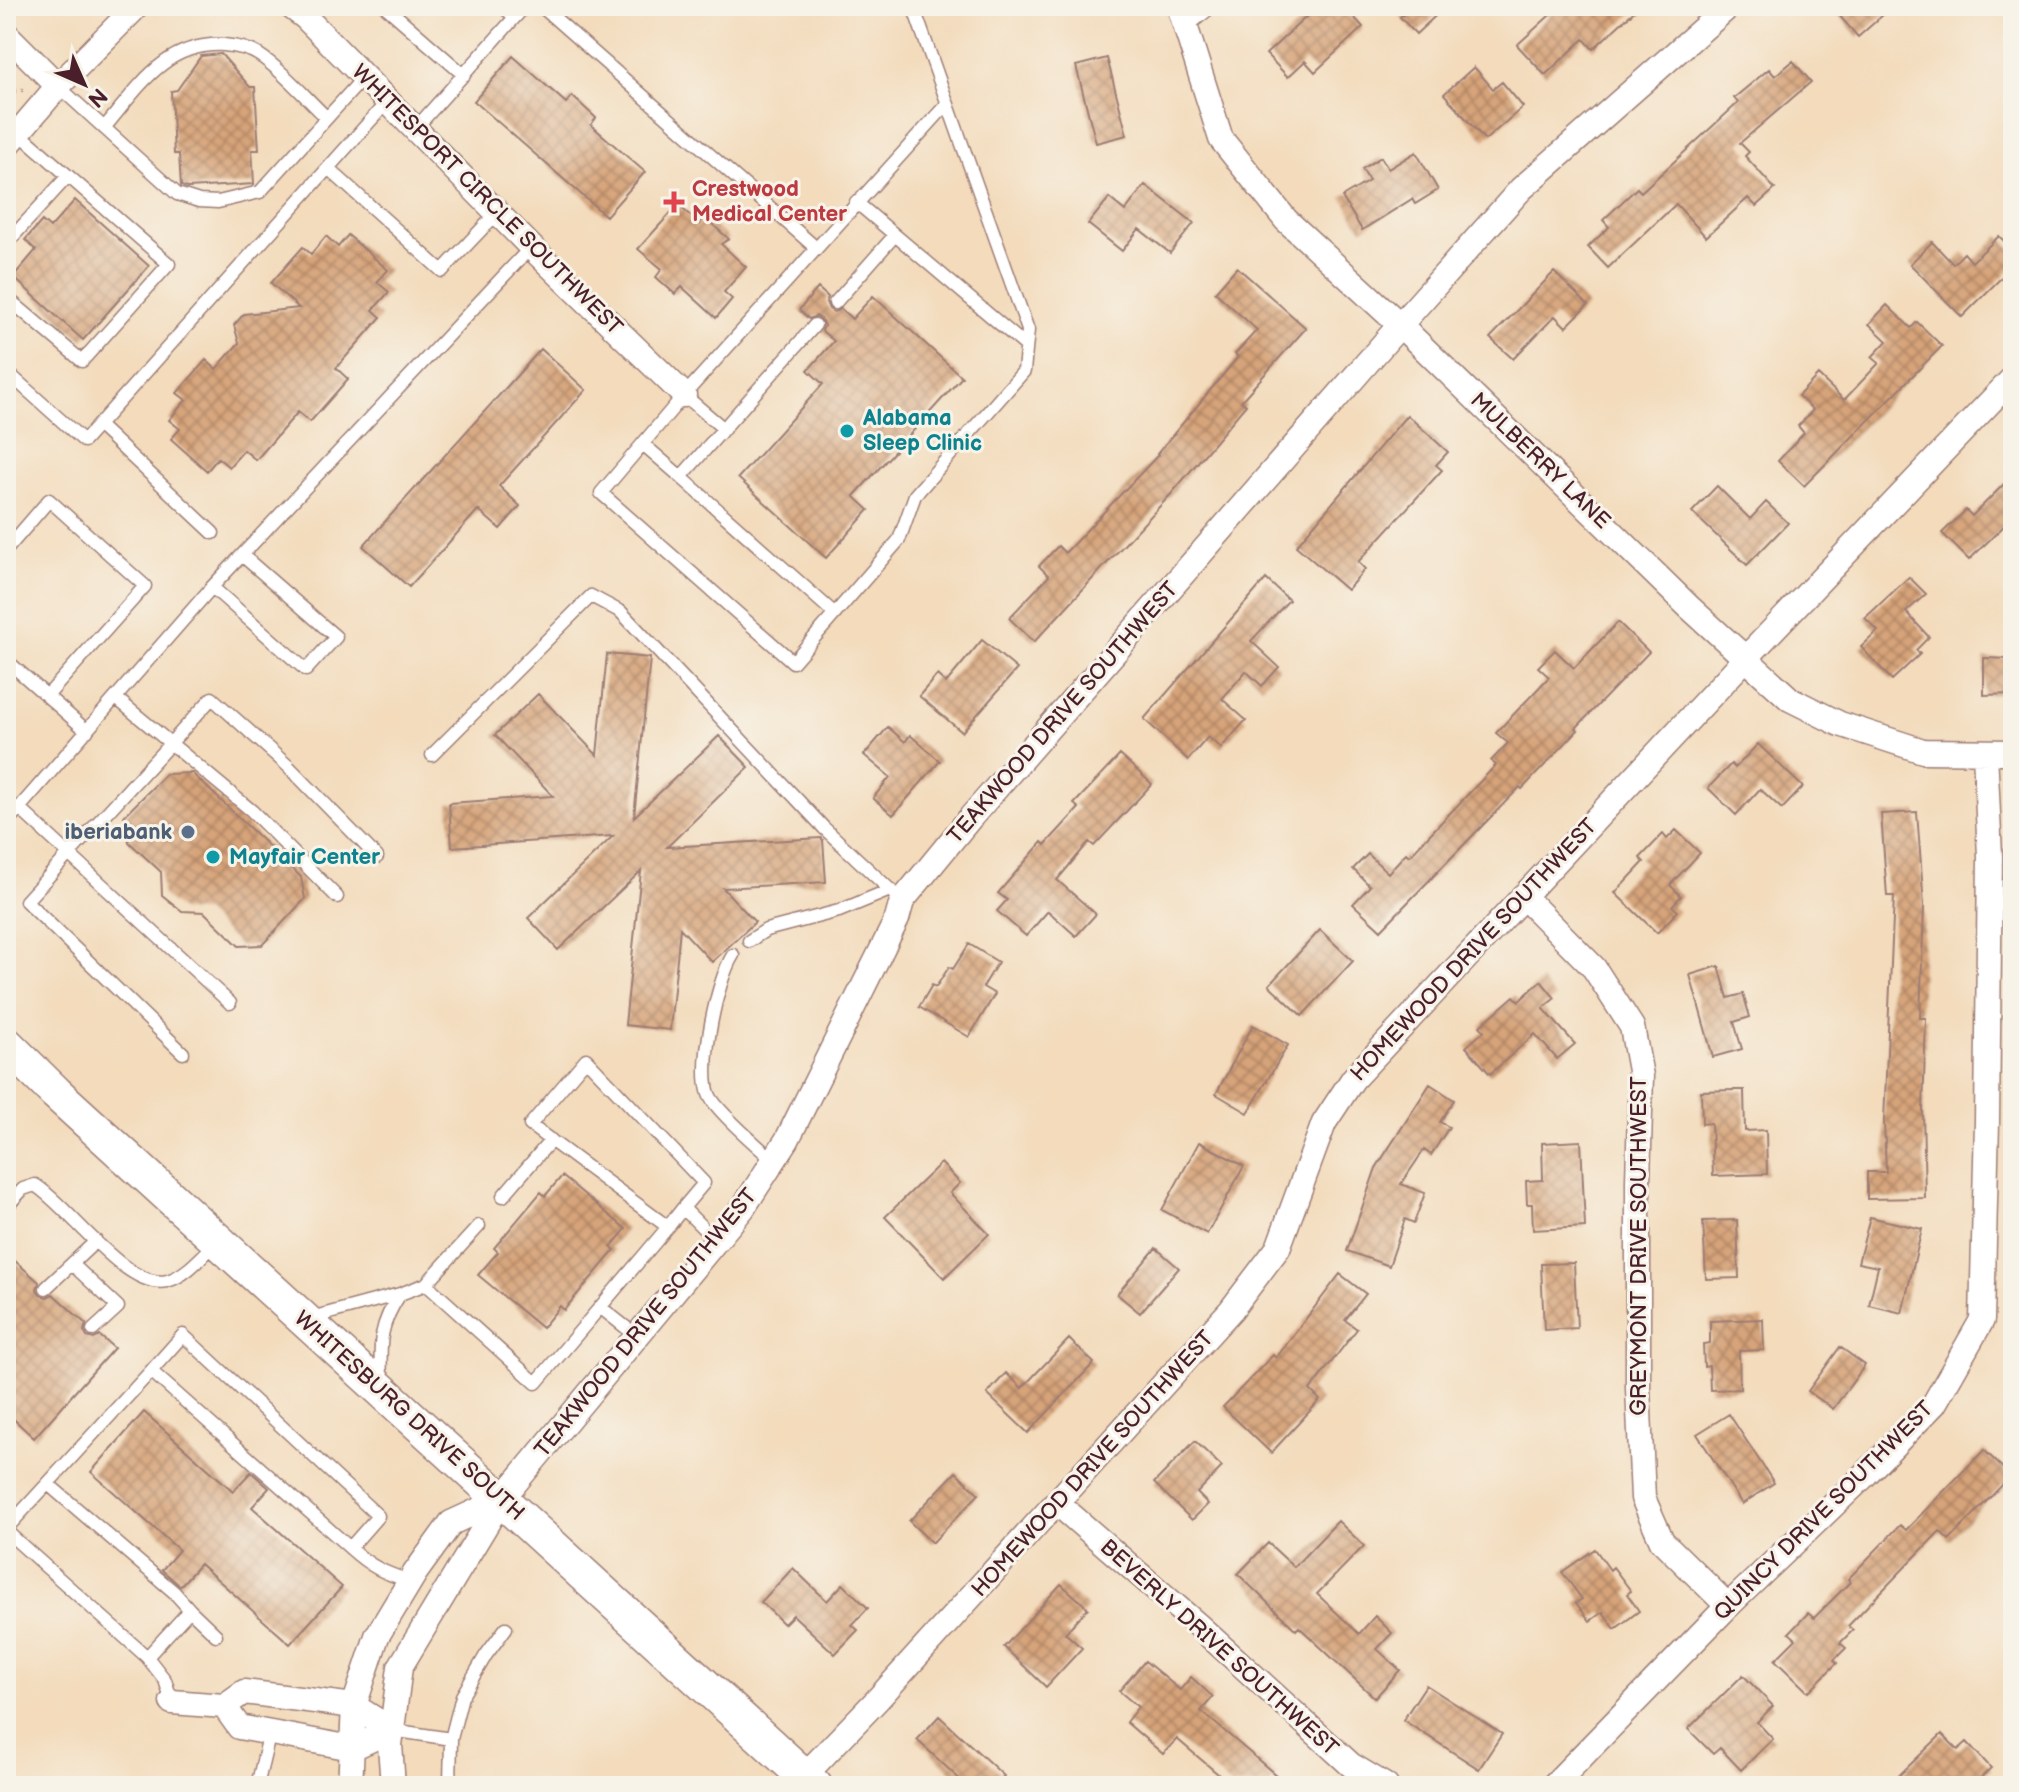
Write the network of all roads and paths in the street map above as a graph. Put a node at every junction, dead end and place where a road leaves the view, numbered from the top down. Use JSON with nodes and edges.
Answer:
{"nodes":[{"id":1,"x":137,"y":6,"type":"edge"},
{"id":2,"x":385,"y":6,"type":"edge"},
{"id":3,"x":502,"y":6,"type":"edge"},
{"id":4,"x":525,"y":6,"type":"edge"},
{"id":5,"x":541,"y":6,"type":"edge"},
{"id":6,"x":913,"y":6,"type":"edge"},
{"id":7,"x":1729,"y":6,"type":"edge"},
{"id":8,"x":304,"y":10,"type":"edge"},
{"id":9,"x":1189,"y":11,"type":"edge"},
{"id":10,"x":515,"y":17,"type":"junction"},
{"id":11,"x":6,"y":34,"type":"edge"},
{"id":12,"x":464,"y":75,"type":"junction"},
{"id":13,"x":364,"y":77,"type":"junction"},
{"id":14,"x":58,"y":86,"type":"junction"},
{"id":15,"x":388,"y":101,"type":"junction"},
{"id":16,"x":947,"y":104,"type":"junction"},
{"id":17,"x":327,"y":118,"type":"junction"},
{"id":18,"x":104,"y":128,"type":"junction"},
{"id":19,"x":415,"y":129,"type":"junction"},
{"id":20,"x":12,"y":140,"type":"edge"},
{"id":21,"x":328,"y":168,"type":"junction"},
{"id":22,"x":68,"y":176,"type":"junction"},
{"id":23,"x":856,"y":202,"type":"junction"},
{"id":24,"x":497,"y":213,"type":"junction"},
{"id":25,"x":895,"y":235,"type":"junction"},
{"id":26,"x":6,"y":244,"type":"edge"},
{"id":27,"x":531,"y":247,"type":"junction"},
{"id":28,"x":816,"y":248,"type":"junction"},
{"id":29,"x":6,"y":297,"type":"edge"},
{"id":30,"x":835,"y":303,"type":"dead end"},
{"id":31,"x":815,"y":325,"type":"dead end"},
{"id":32,"x":1400,"y":325,"type":"junction"},
{"id":33,"x":1026,"y":346,"type":"junction"},
{"id":34,"x":6,"y":371,"type":"edge"},
{"id":35,"x":2013,"y":378,"type":"edge"},
{"id":36,"x":684,"y":395,"type":"junction"},
{"id":37,"x":98,"y":425,"type":"junction"},
{"id":38,"x":724,"y":429,"type":"junction"},
{"id":39,"x":643,"y":444,"type":"junction"},
{"id":40,"x":681,"y":477,"type":"junction"},
{"id":41,"x":213,"y":533,"type":"dead end"},
{"id":42,"x":6,"y":550,"type":"edge"},
{"id":43,"x":243,"y":556,"type":"junction"},
{"id":44,"x":212,"y":587,"type":"junction"},
{"id":45,"x":835,"y":614,"type":"junction"},
{"id":46,"x":1747,"y":657,"type":"junction"},
{"id":47,"x":6,"y":660,"type":"edge"},
{"id":48,"x":47,"y":696,"type":"junction"},
{"id":49,"x":116,"y":698,"type":"junction"},
{"id":50,"x":87,"y":731,"type":"junction"},
{"id":51,"x":170,"y":743,"type":"junction"},
{"id":52,"x":1985,"y":752,"type":"junction"},
{"id":53,"x":2013,"y":752,"type":"edge"},
{"id":54,"x":432,"y":755,"type":"dead end"},
{"id":55,"x":19,"y":808,"type":"junction"},
{"id":56,"x":6,"y":823,"type":"edge"},
{"id":57,"x":69,"y":854,"type":"junction"},
{"id":58,"x":377,"y":857,"type":"dead end"},
{"id":59,"x":896,"y":895,"type":"junction"},
{"id":60,"x":1523,"y":896,"type":"junction"},
{"id":61,"x":337,"y":897,"type":"dead end"},
{"id":62,"x":749,"y":941,"type":"dead end"},
{"id":63,"x":733,"y":955,"type":"dead end"},
{"id":64,"x":230,"y":1003,"type":"dead end"},
{"id":65,"x":6,"y":1044,"type":"edge"},
{"id":66,"x":183,"y":1053,"type":"dead end"},
{"id":67,"x":551,"y":1140,"type":"junction"},
{"id":68,"x":774,"y":1161,"type":"junction"},
{"id":69,"x":503,"y":1196,"type":"dead end"},
{"id":70,"x":6,"y":1207,"type":"edge"},
{"id":71,"x":683,"y":1208,"type":"junction"},
{"id":72,"x":479,"y":1226,"type":"dead end"},
{"id":73,"x":668,"y":1227,"type":"junction"},
{"id":74,"x":96,"y":1241,"type":"junction"},
{"id":75,"x":218,"y":1241,"type":"junction"},
{"id":76,"x":716,"y":1241,"type":"junction"},
{"id":77,"x":72,"y":1264,"type":"junction"},
{"id":78,"x":426,"y":1284,"type":"junction"},
{"id":79,"x":46,"y":1288,"type":"dead end"},
{"id":80,"x":400,"y":1294,"type":"junction"},
{"id":81,"x":600,"y":1307,"type":"junction"},
{"id":82,"x":304,"y":1320,"type":"junction"},
{"id":83,"x":93,"y":1330,"type":"dead end"},
{"id":84,"x":638,"y":1337,"type":"junction"},
{"id":85,"x":151,"y":1371,"type":"junction"},
{"id":86,"x":382,"y":1391,"type":"junction"},
{"id":87,"x":48,"y":1484,"type":"junction"},
{"id":88,"x":501,"y":1500,"type":"junction"},
{"id":89,"x":1057,"y":1503,"type":"junction"},
{"id":90,"x":6,"y":1530,"type":"edge"},
{"id":91,"x":350,"y":1548,"type":"junction"},
{"id":92,"x":410,"y":1581,"type":"junction"},
{"id":93,"x":1728,"y":1606,"type":"junction"},
{"id":94,"x":190,"y":1610,"type":"junction"},
{"id":95,"x":506,"y":1628,"type":"dead end"},
{"id":96,"x":216,"y":1635,"type":"dead end"},
{"id":97,"x":147,"y":1657,"type":"junction"},
{"id":98,"x":172,"y":1702,"type":"joint"},
{"id":99,"x":224,"y":1706,"type":"junction"},
{"id":100,"x":354,"y":1706,"type":"junction"},
{"id":101,"x":392,"y":1730,"type":"junction"},
{"id":102,"x":270,"y":1732,"type":"junction"},
{"id":103,"x":451,"y":1739,"type":"junction"},
{"id":104,"x":352,"y":1748,"type":"junction"},
{"id":105,"x":809,"y":1781,"type":"edge"},
{"id":106,"x":450,"y":1783,"type":"dead end"},
{"id":107,"x":257,"y":1786,"type":"edge"},
{"id":108,"x":350,"y":1786,"type":"edge"},
{"id":109,"x":393,"y":1786,"type":"edge"},
{"id":110,"x":1386,"y":1786,"type":"edge"},
{"id":111,"x":1553,"y":1786,"type":"edge"}],
"edges":[{"from":1,"to":14,"type":"street"},
{"from":2,"to":12,"type":"lane"},
{"from":3,"to":10,"type":"lane"},
{"from":4,"to":10,"type":"lane"},
{"from":5,"to":28,"type":"lane"},
{"from":6,"to":16,"type":"lane"},
{"from":7,"to":32,"type":"street","name":"TEAKWOOD DRIVE SOUTHWEST"},
{"from":8,"to":13,"type":"street","name":"WHITESPORT CIRCLE SOUTHWEST"},
{"from":9,"to":32,"type":"street","name":"MULBERRY LANE"},
{"from":10,"to":12,"type":"lane"},
{"from":11,"to":14,"type":"street"},
{"from":12,"to":19,"type":"lane"},
{"from":13,"to":15,"type":"street","name":"WHITESPORT CIRCLE SOUTHWEST"},
{"from":13,"to":17,"type":"lane"},
{"from":14,"to":18,"type":"lane"},
{"from":14,"to":20,"type":"street"},
{"from":15,"to":19,"type":"street","name":"WHITESPORT CIRCLE SOUTHWEST"},
{"from":15,"to":21,"type":"lane"},
{"from":16,"to":23,"type":"lane"},
{"from":16,"to":33,"type":"lane"},
{"from":17,"to":18,"type":"lane"},
{"from":17,"to":18,"type":"lane"},
{"from":19,"to":24,"type":"street","name":"WHITESPORT CIRCLE SOUTHWEST"},
{"from":20,"to":22,"type":"lane"},
{"from":21,"to":24,"type":"lane"},
{"from":21,"to":37,"type":"lane"},
{"from":22,"to":26,"type":"lane"},
{"from":22,"to":29,"type":"lane"},
{"from":23,"to":25,"type":"lane"},
{"from":23,"to":28,"type":"lane"},
{"from":24,"to":27,"type":"street","name":"WHITESPORT CIRCLE SOUTHWEST"},
{"from":25,"to":30,"type":"lane"},
{"from":25,"to":33,"type":"lane"},
{"from":27,"to":36,"type":"street","name":"WHITESPORT CIRCLE SOUTHWEST"},
{"from":27,"to":43,"type":"lane"},
{"from":28,"to":36,"type":"lane"},
{"from":31,"to":38,"type":"lane"},
{"from":32,"to":46,"type":"street","name":"MULBERRY LANE"},
{"from":32,"to":59,"type":"street","name":"TEAKWOOD DRIVE SOUTHWEST"},
{"from":33,"to":45,"type":"lane"},
{"from":34,"to":37,"type":"lane"},
{"from":35,"to":46,"type":"street","name":"HOMEWOOD DRIVE SOUTHWEST"},
{"from":36,"to":38,"type":"lane"},
{"from":36,"to":39,"type":"lane"},
{"from":37,"to":41,"type":"lane"},
{"from":38,"to":40,"type":"lane"},
{"from":39,"to":40,"type":"lane"},
{"from":39,"to":45,"type":"lane"},
{"from":40,"to":45,"type":"lane"},
{"from":42,"to":48,"type":"lane"},
{"from":43,"to":44,"type":"lane"},
{"from":43,"to":44,"type":"lane"},
{"from":44,"to":49,"type":"lane"},
{"from":46,"to":52,"type":"street","name":"MULBERRY LANE"},
{"from":46,"to":60,"type":"street","name":"HOMEWOOD DRIVE SOUTHWEST"},
{"from":47,"to":48,"type":"lane"},
{"from":48,"to":50,"type":"lane"},
{"from":49,"to":50,"type":"lane"},
{"from":49,"to":51,"type":"lane"},
{"from":50,"to":55,"type":"lane"},
{"from":51,"to":57,"type":"lane"},
{"from":51,"to":58,"type":"lane"},
{"from":51,"to":61,"type":"lane"},
{"from":52,"to":53,"type":"street","name":"MULBERRY LANE"},
{"from":52,"to":93,"type":"street","name":"QUINCY DRIVE SOUTHWEST"},
{"from":54,"to":59,"type":"lane"},
{"from":55,"to":56,"type":"lane"},
{"from":55,"to":57,"type":"lane"},
{"from":57,"to":64,"type":"lane"},
{"from":57,"to":66,"type":"lane"},
{"from":59,"to":62,"type":"lane"},
{"from":59,"to":68,"type":"street","name":"TEAKWOOD DRIVE SOUTHWEST"},
{"from":60,"to":89,"type":"street","name":"HOMEWOOD DRIVE SOUTHWEST"},
{"from":60,"to":93,"type":"street","name":"GREYMONT DRIVE SOUTHWEST"},
{"from":63,"to":68,"type":"lane"},
{"from":65,"to":75,"type":"main road","name":"WHITESBURG DRIVE SOUTH"},
{"from":67,"to":69,"type":"lane"},
{"from":67,"to":71,"type":"lane"},
{"from":67,"to":73,"type":"lane"},
{"from":68,"to":76,"type":"street","name":"TEAKWOOD DRIVE SOUTHWEST"},
{"from":70,"to":74,"type":"lane"},
{"from":71,"to":73,"type":"lane"},
{"from":71,"to":76,"type":"lane"},
{"from":72,"to":78,"type":"lane"},
{"from":73,"to":81,"type":"lane"},
{"from":74,"to":75,"type":"lane"},
{"from":74,"to":77,"type":"lane"},
{"from":75,"to":82,"type":"main road","name":"WHITESBURG DRIVE SOUTH"},
{"from":76,"to":84,"type":"street","name":"TEAKWOOD DRIVE SOUTHWEST"},
{"from":77,"to":79,"type":"lane"},
{"from":77,"to":83,"type":"lane"},
{"from":78,"to":80,"type":"lane"},
{"from":78,"to":81,"type":"lane"},
{"from":80,"to":82,"type":"lane"},
{"from":80,"to":86,"type":"lane"},
{"from":81,"to":84,"type":"lane"},
{"from":82,"to":86,"type":"main road","name":"WHITESBURG DRIVE SOUTH"},
{"from":84,"to":88,"type":"street","name":"TEAKWOOD DRIVE SOUTHWEST"},
{"from":85,"to":87,"type":"lane"},
{"from":85,"to":91,"type":"lane"},
{"from":85,"to":91,"type":"lane"},
{"from":86,"to":88,"type":"main road","name":"WHITESBURG DRIVE SOUTH"},
{"from":87,"to":90,"type":"lane"},
{"from":87,"to":94,"type":"lane"},
{"from":88,"to":92,"type":"street"},
{"from":88,"to":101,"type":"street","name":"TEAKWOOD DRIVE SOUTHWEST"},
{"from":88,"to":105,"type":"main road","name":"WHITESBURG DRIVE SOUTH"},
{"from":89,"to":105,"type":"street","name":"HOMEWOOD DRIVE SOUTHWEST"},
{"from":89,"to":110,"type":"street","name":"BEVERLY DRIVE SOUTHWEST"},
{"from":90,"to":97,"type":"lane"},
{"from":91,"to":92,"type":"lane"},
{"from":92,"to":100,"type":"street"},
{"from":93,"to":111,"type":"street","name":"QUINCY DRIVE SOUTHWEST"},
{"from":94,"to":96,"type":"lane"},
{"from":94,"to":97,"type":"lane"},
{"from":95,"to":103,"type":"lane"},
{"from":97,"to":98,"type":"lane"},
{"from":98,"to":99,"type":"street"},
{"from":99,"to":100,"type":"street"},
{"from":99,"to":102,"type":"street"},
{"from":100,"to":101,"type":"street"},
{"from":100,"to":104,"type":"street"},
{"from":101,"to":103,"type":"lane"},
{"from":101,"to":104,"type":"street"},
{"from":101,"to":109,"type":"street","name":"TEAKWOOD DRIVE SOUTHWEST"},
{"from":102,"to":104,"type":"street"},
{"from":102,"to":107,"type":"lane"},
{"from":103,"to":106,"type":"lane"},
{"from":104,"to":108,"type":"street"}]}
